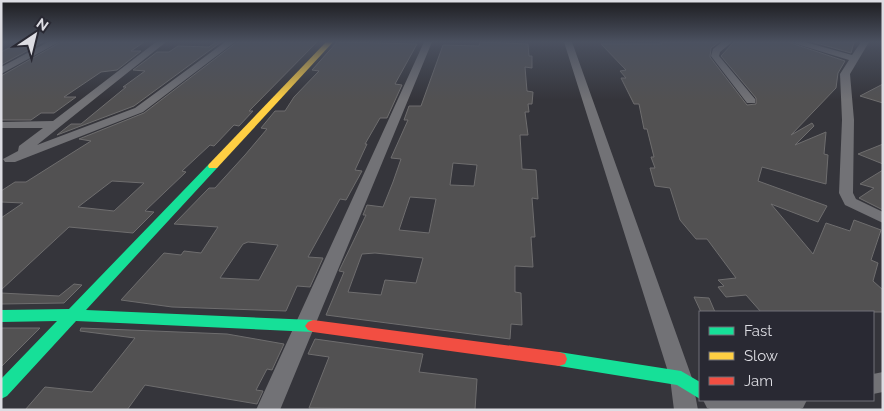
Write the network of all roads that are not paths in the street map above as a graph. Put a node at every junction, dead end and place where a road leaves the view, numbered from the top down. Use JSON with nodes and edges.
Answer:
{"nodes":[{"id":1,"x":20,"y":61,"type":"edge"},
{"id":2,"x":137,"y":61,"type":"edge"},
{"id":3,"x":205,"y":61,"type":"edge"},
{"id":4,"x":312,"y":61,"type":"edge"},
{"id":5,"x":420,"y":61,"type":"edge"},
{"id":6,"x":573,"y":61,"type":"edge"},
{"id":7,"x":719,"y":61,"type":"edge"},
{"id":8,"x":854,"y":61,"type":"edge"},
{"id":9,"x":1,"y":71,"type":"edge"},
{"id":10,"x":751,"y":100,"type":"dead end"},
{"id":11,"x":55,"y":124,"type":"junction"},
{"id":12,"x":1,"y":125,"type":"edge"},
{"id":13,"x":6,"y":162,"type":"edge"},
{"id":14,"x":883,"y":218,"type":"edge"},
{"id":15,"x":72,"y":315,"type":"junction"},
{"id":16,"x":1,"y":316,"type":"edge"},
{"id":17,"x":305,"y":325,"type":"junction"},
{"id":18,"x":681,"y":378,"type":"junction"},
{"id":19,"x":699,"y":390,"type":"edge"},
{"id":20,"x":1,"y":391,"type":"edge"},
{"id":21,"x":717,"y":401,"type":"edge"},
{"id":22,"x":790,"y":401,"type":"edge"},
{"id":23,"x":268,"y":410,"type":"edge"},
{"id":24,"x":686,"y":410,"type":"edge"}],
"edges":[{"from":1,"to":9,"type":"street"},
{"from":2,"to":11,"type":"street"},
{"from":3,"to":13,"type":"street"},
{"from":4,"to":15,"type":"street"},
{"from":5,"to":17,"type":"street"},
{"from":6,"to":18,"type":"street"},
{"from":7,"to":10,"type":"street"},
{"from":8,"to":14,"type":"street"},
{"from":11,"to":12,"type":"street"},
{"from":11,"to":13,"type":"street"},
{"from":15,"to":16,"type":"street"},
{"from":15,"to":17,"type":"street"},
{"from":15,"to":20,"type":"street"},
{"from":17,"to":18,"type":"street"},
{"from":17,"to":23,"type":"street"},
{"from":18,"to":19,"type":"street"},
{"from":18,"to":24,"type":"street"},
{"from":21,"to":22,"type":"street"}]}
